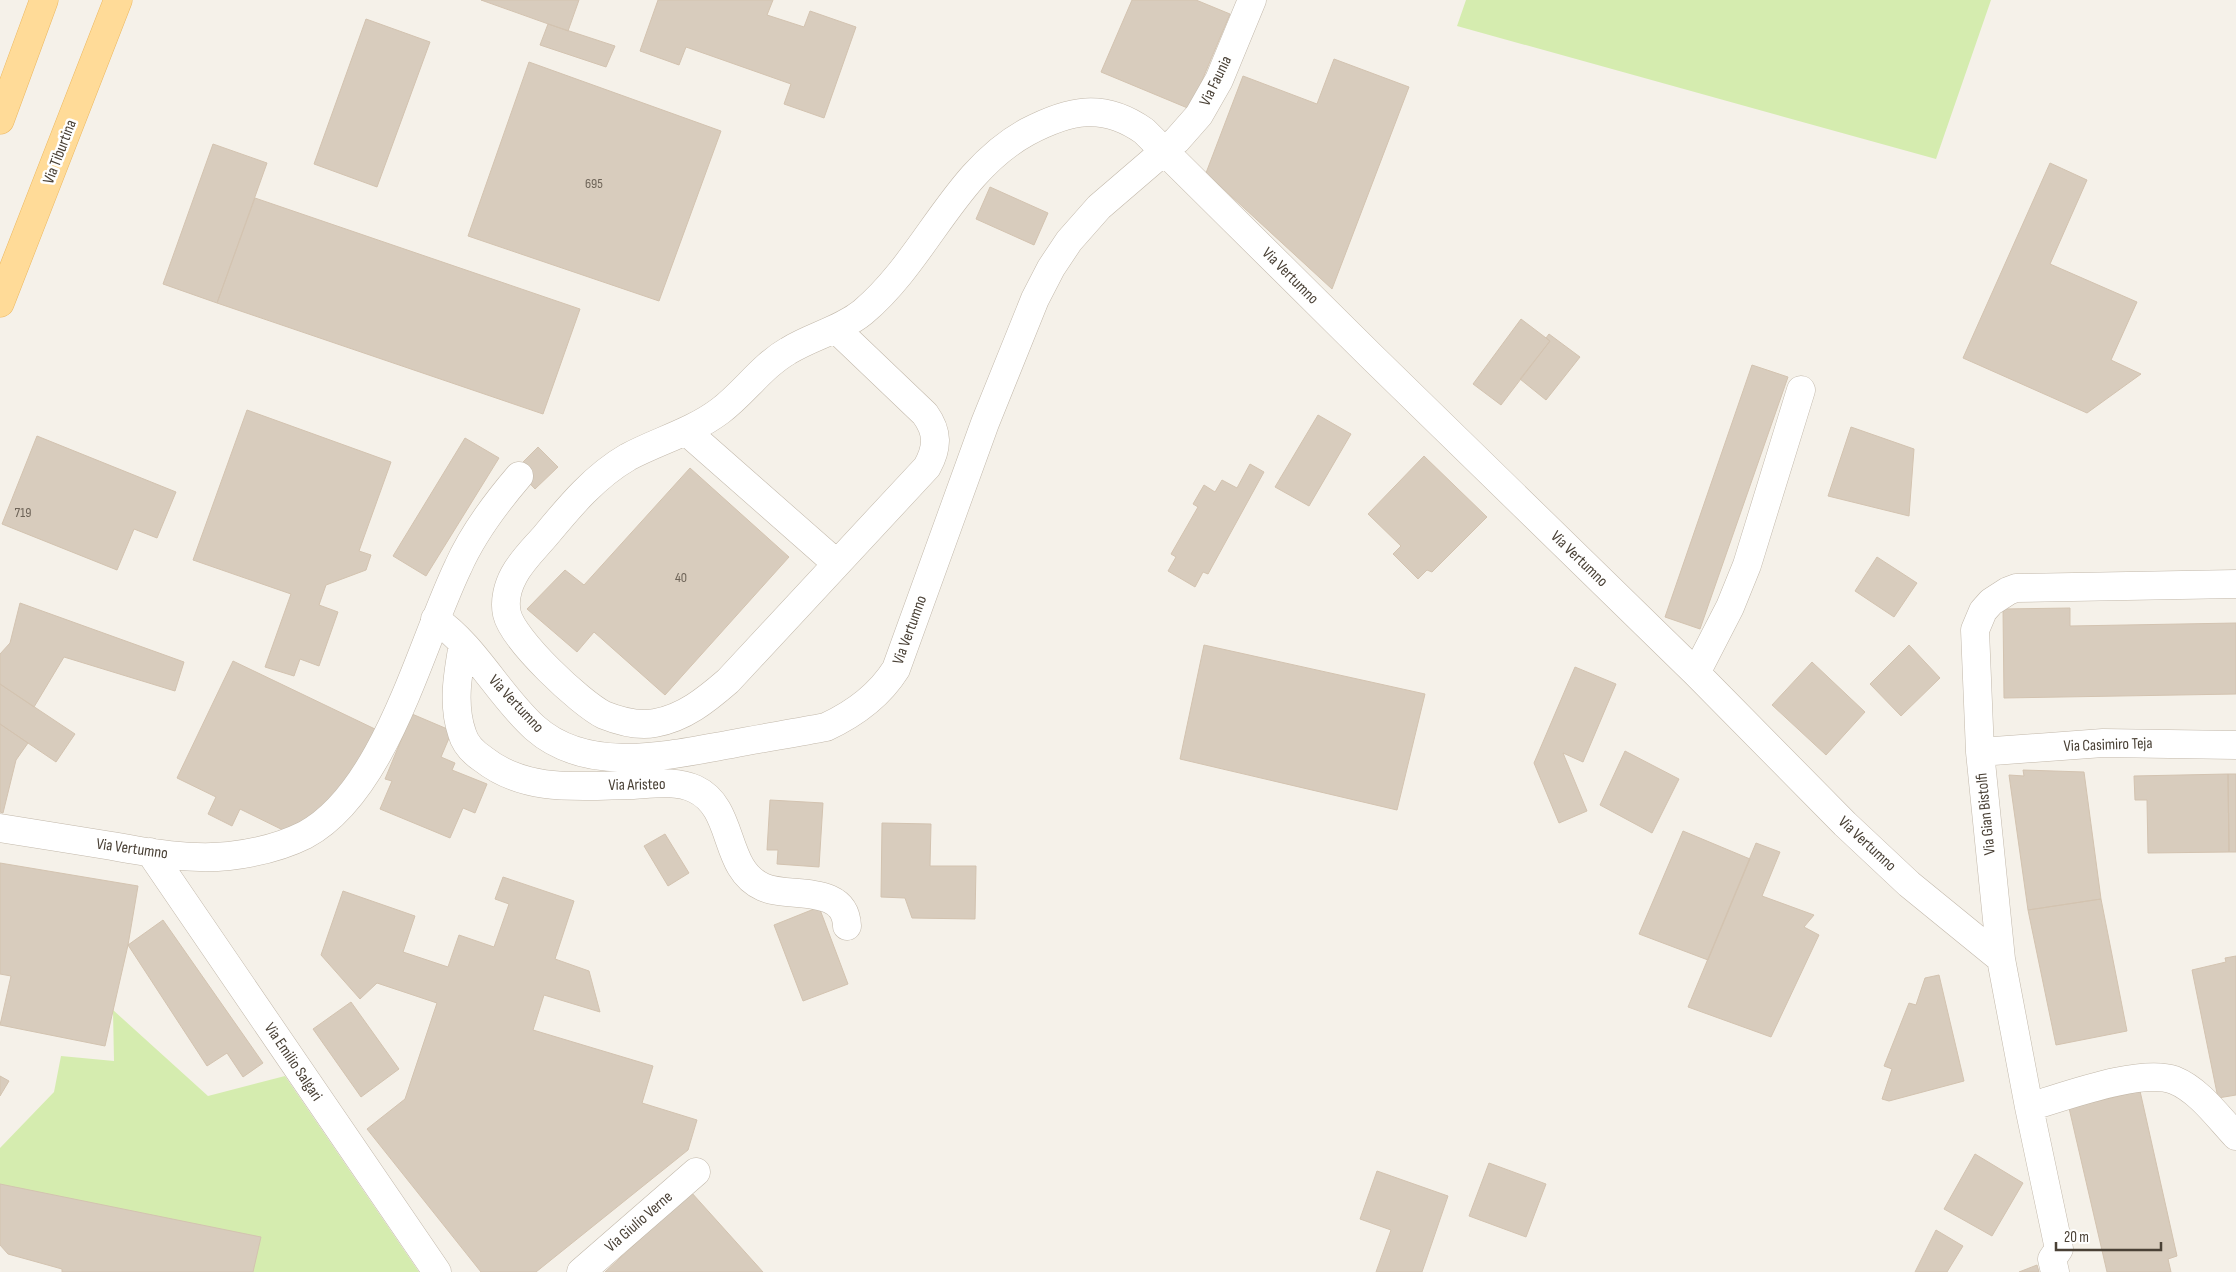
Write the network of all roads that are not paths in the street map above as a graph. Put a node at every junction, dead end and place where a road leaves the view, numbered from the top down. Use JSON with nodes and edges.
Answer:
{"nodes":[{"id":1,"x":44,"y":0,"type":"edge"},
{"id":2,"x":118,"y":0,"type":"edge"},
{"id":3,"x":1252,"y":0,"type":"edge"},
{"id":4,"x":0,"y":120,"type":"edge"},
{"id":5,"x":1165,"y":151,"type":"junction"},
{"id":6,"x":0,"y":303,"type":"edge"},
{"id":7,"x":836,"y":329,"type":"junction"},
{"id":8,"x":1801,"y":390,"type":"dead end"},
{"id":9,"x":686,"y":431,"type":"junction"},
{"id":10,"x":519,"y":476,"type":"dead end"},
{"id":11,"x":836,"y":563,"type":"junction"},
{"id":12,"x":2236,"y":584,"type":"edge"},
{"id":13,"x":435,"y":619,"type":"junction"},
{"id":14,"x":463,"y":644,"type":"junction"},
{"id":15,"x":1696,"y":673,"type":"junction"},
{"id":16,"x":2236,"y":745,"type":"edge"},
{"id":17,"x":1980,"y":752,"type":"junction"},
{"id":18,"x":0,"y":828,"type":"edge"},
{"id":19,"x":150,"y":852,"type":"junction"},
{"id":20,"x":847,"y":926,"type":"dead end"},
{"id":21,"x":2001,"y":959,"type":"junction"},
{"id":22,"x":2029,"y":1107,"type":"junction"},
{"id":23,"x":2236,"y":1136,"type":"edge"},
{"id":24,"x":696,"y":1172,"type":"dead end"},
{"id":25,"x":437,"y":1272,"type":"edge"},
{"id":26,"x":581,"y":1272,"type":"edge"},
{"id":27,"x":2055,"y":1272,"type":"edge"}],
"edges":[{"from":1,"to":4,"type":"main road"},
{"from":2,"to":6,"type":"main road","name":"Via Tiburtina"},
{"from":3,"to":5,"type":"street","name":"Via Faunia"},
{"from":5,"to":7,"type":"street","name":"Via Vertumno"},
{"from":5,"to":14,"type":"street","name":"Via Vertumno"},
{"from":5,"to":15,"type":"street","name":"Via Vertumno"},
{"from":7,"to":9,"type":"street","name":"Via Vertumno"},
{"from":7,"to":11,"type":"street","name":"Via Vertumno"},
{"from":8,"to":15,"type":"street"},
{"from":9,"to":11,"type":"street"},
{"from":9,"to":11,"type":"street","name":"Via Vertumno"},
{"from":10,"to":13,"type":"street","name":"Via Vertumno"},
{"from":12,"to":17,"type":"street","name":"Via Gian Bistolfi"},
{"from":13,"to":14,"type":"street","name":"Via Vertumno"},
{"from":13,"to":19,"type":"street","name":"Via Vertumno"},
{"from":14,"to":20,"type":"street","name":"Via Aristeo"},
{"from":15,"to":21,"type":"street","name":"Via Vertumno"},
{"from":16,"to":17,"type":"street","name":"Via Casimiro Teja"},
{"from":17,"to":21,"type":"street","name":"Via Gian Bistolfi"},
{"from":18,"to":19,"type":"street","name":"Via Vertumno"},
{"from":19,"to":25,"type":"street","name":"Via Emilio Salgari"},
{"from":21,"to":22,"type":"street","name":"Via Gian Bistolfi"},
{"from":22,"to":23,"type":"street"},
{"from":22,"to":27,"type":"street","name":"Via Gian Bistolfi"},
{"from":24,"to":26,"type":"street","name":"Via Giulio Verne"}]}
